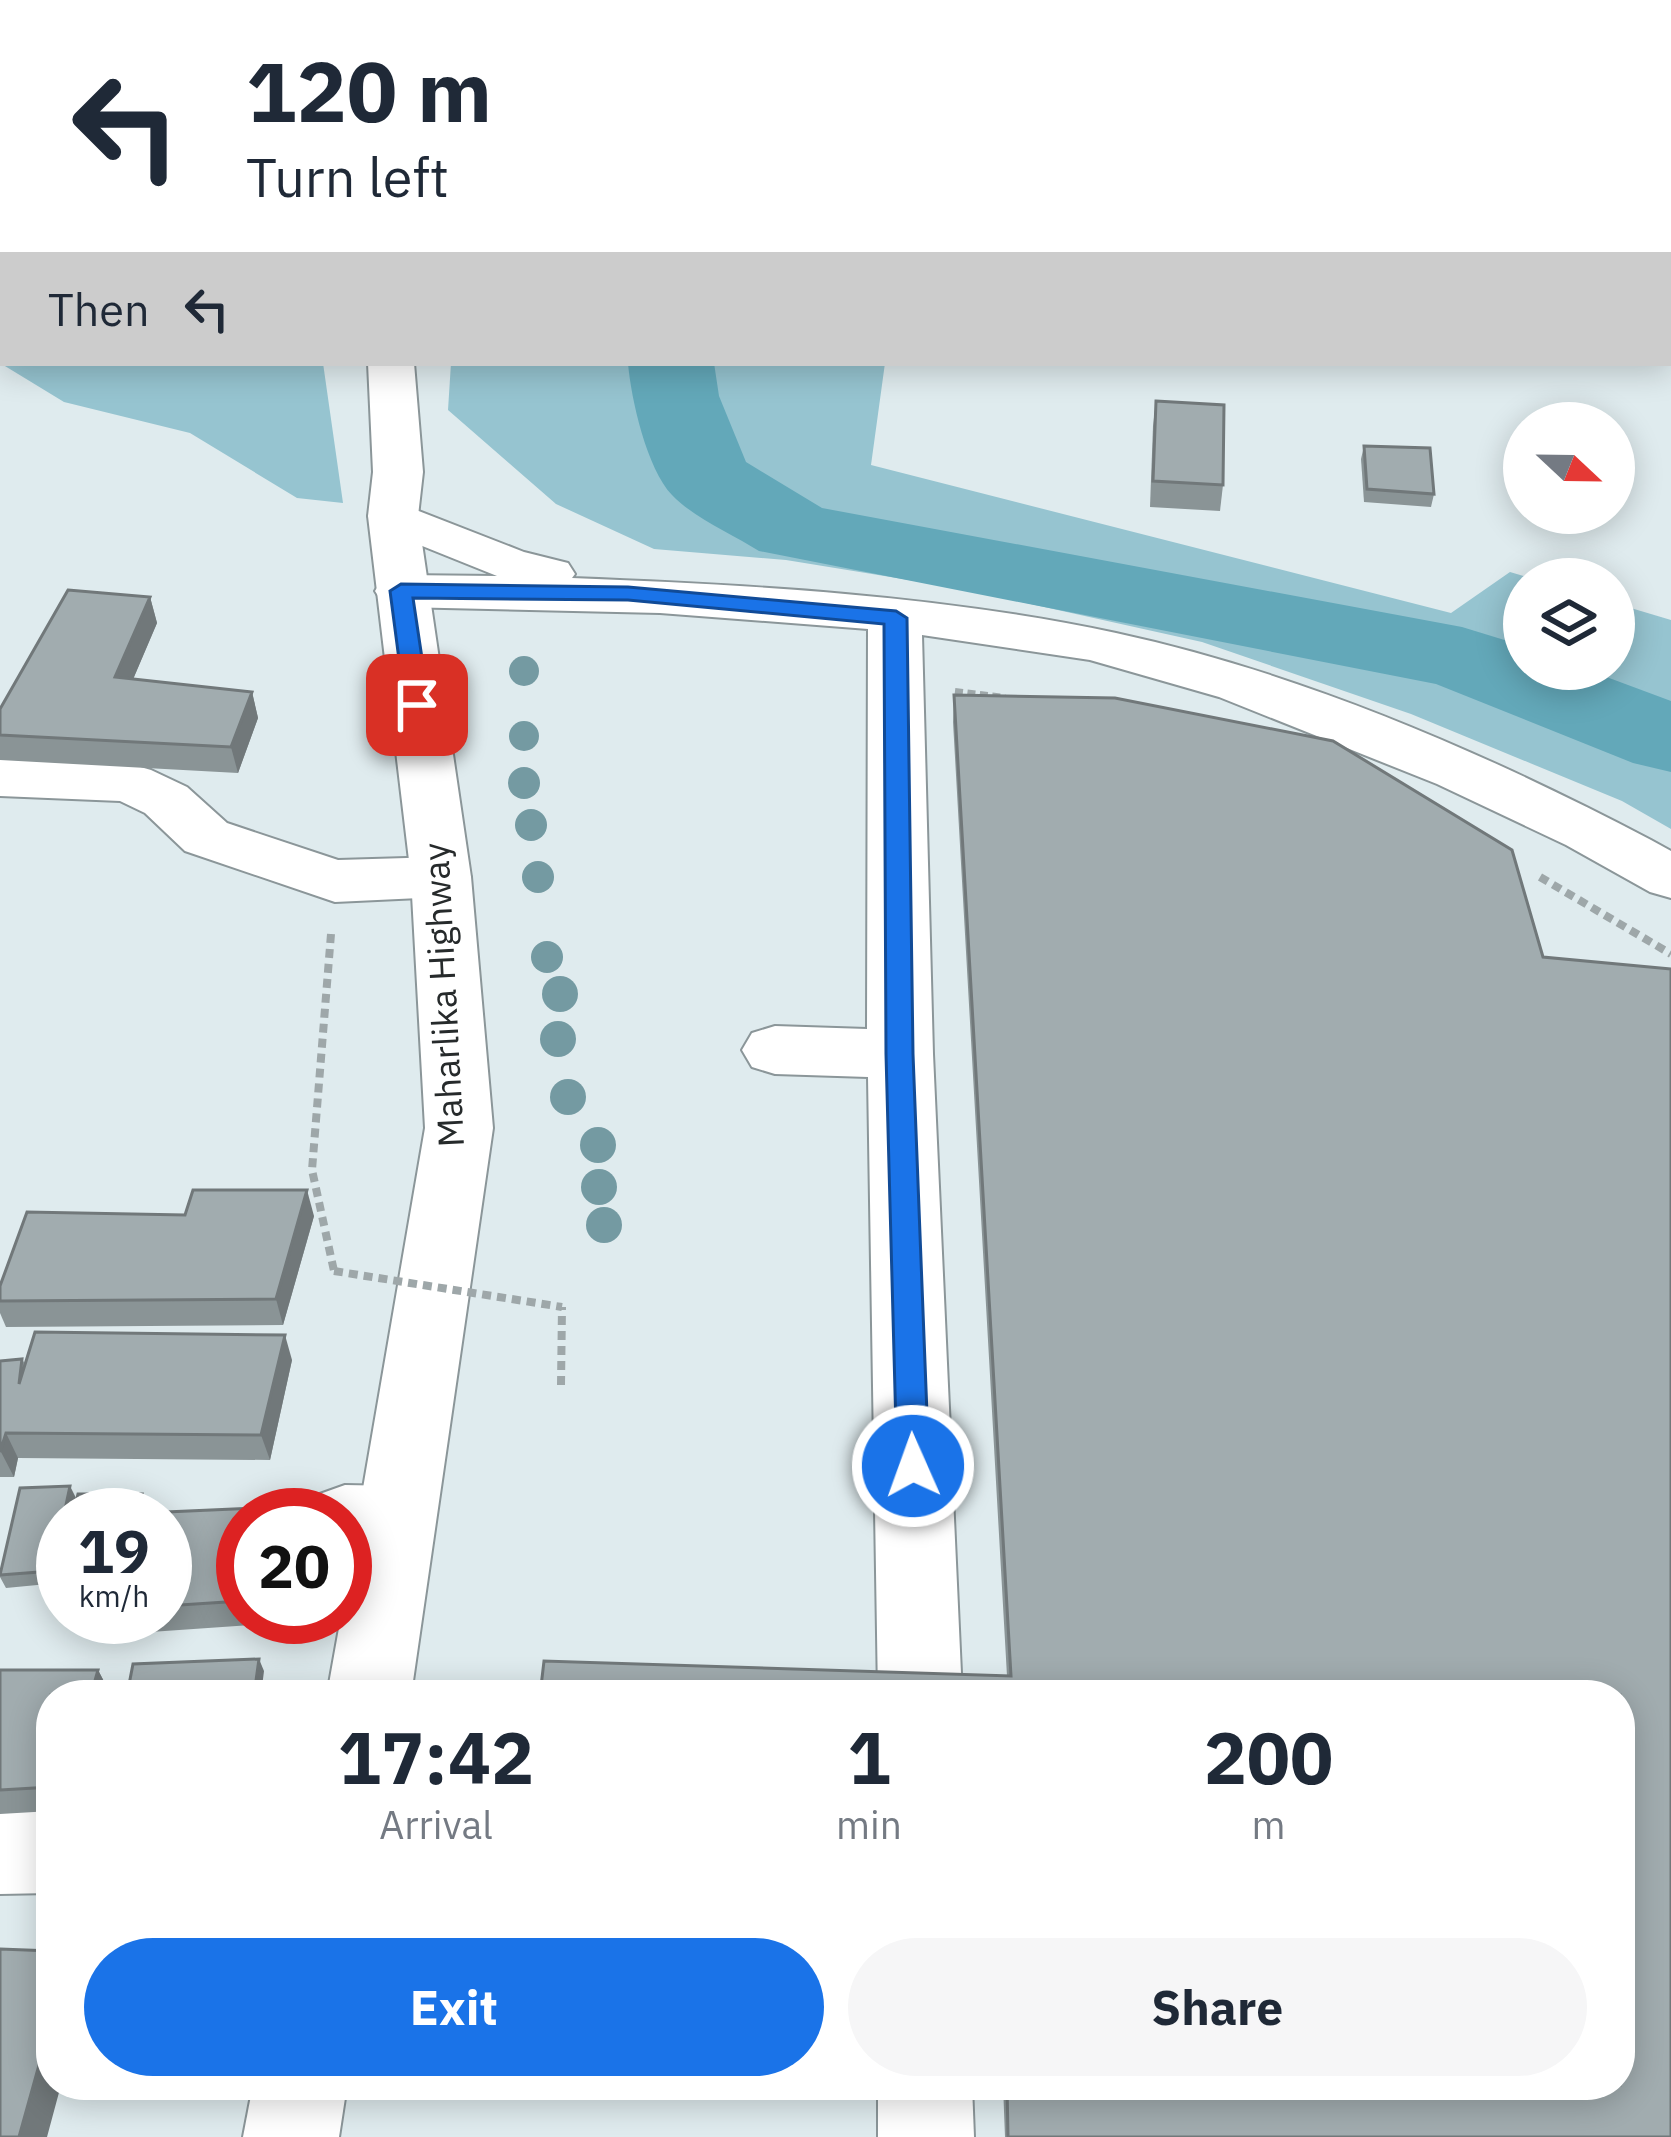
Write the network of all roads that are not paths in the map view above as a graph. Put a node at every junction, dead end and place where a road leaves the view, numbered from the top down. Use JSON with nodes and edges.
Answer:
{"nodes":[{"id":1,"x":391,"y":366,"type":"edge"},
{"id":2,"x":393,"y":516,"type":"junction"},
{"id":3,"x":628,"y":593,"type":"junction"},
{"id":4,"x":721,"y":601,"type":"junction"},
{"id":5,"x":403,"y":607,"type":"junction"},
{"id":6,"x":896,"y":618,"type":"junction"},
{"id":7,"x":0,"y":777,"type":"edge"},
{"id":8,"x":441,"y":878,"type":"junction"},
{"id":9,"x":1671,"y":878,"type":"edge"},
{"id":10,"x":775,"y":1051,"type":"dead end"},
{"id":11,"x":900,"y":1054,"type":"junction"},
{"id":12,"x":372,"y":1515,"type":"edge"},
{"id":13,"x":370,"y":1644,"type":"edge"},
{"id":14,"x":369,"y":1680,"type":"edge"},
{"id":15,"x":920,"y":1680,"type":"edge"},
{"id":16,"x":36,"y":1851,"type":"edge"},
{"id":17,"x":0,"y":1852,"type":"edge"},
{"id":18,"x":297,"y":2100,"type":"edge"},
{"id":19,"x":925,"y":2100,"type":"edge"},
{"id":20,"x":291,"y":2137,"type":"edge"},
{"id":21,"x":926,"y":2137,"type":"edge"}],
"edges":[{"from":1,"to":2,"type":"street","name":"Maharlika Highway"},
{"from":2,"to":3,"type":"street"},
{"from":2,"to":5,"type":"street","name":"Maharlika Highway"},
{"from":3,"to":4,"type":"street"},
{"from":3,"to":5,"type":"street"},
{"from":4,"to":5,"type":"street"},
{"from":4,"to":6,"type":"street"},
{"from":5,"to":8,"type":"street","name":"Maharlika Highway"},
{"from":6,"to":9,"type":"street"},
{"from":6,"to":11,"type":"street"},
{"from":7,"to":8,"type":"street"},
{"from":8,"to":12,"type":"street","name":"Maharlika Highway"},
{"from":10,"to":11,"type":"street"},
{"from":11,"to":15,"type":"street"},
{"from":13,"to":14,"type":"street","name":"Maharlika Highway"},
{"from":16,"to":17,"type":"street"},
{"from":18,"to":20,"type":"street"},
{"from":19,"to":21,"type":"street"}]}
